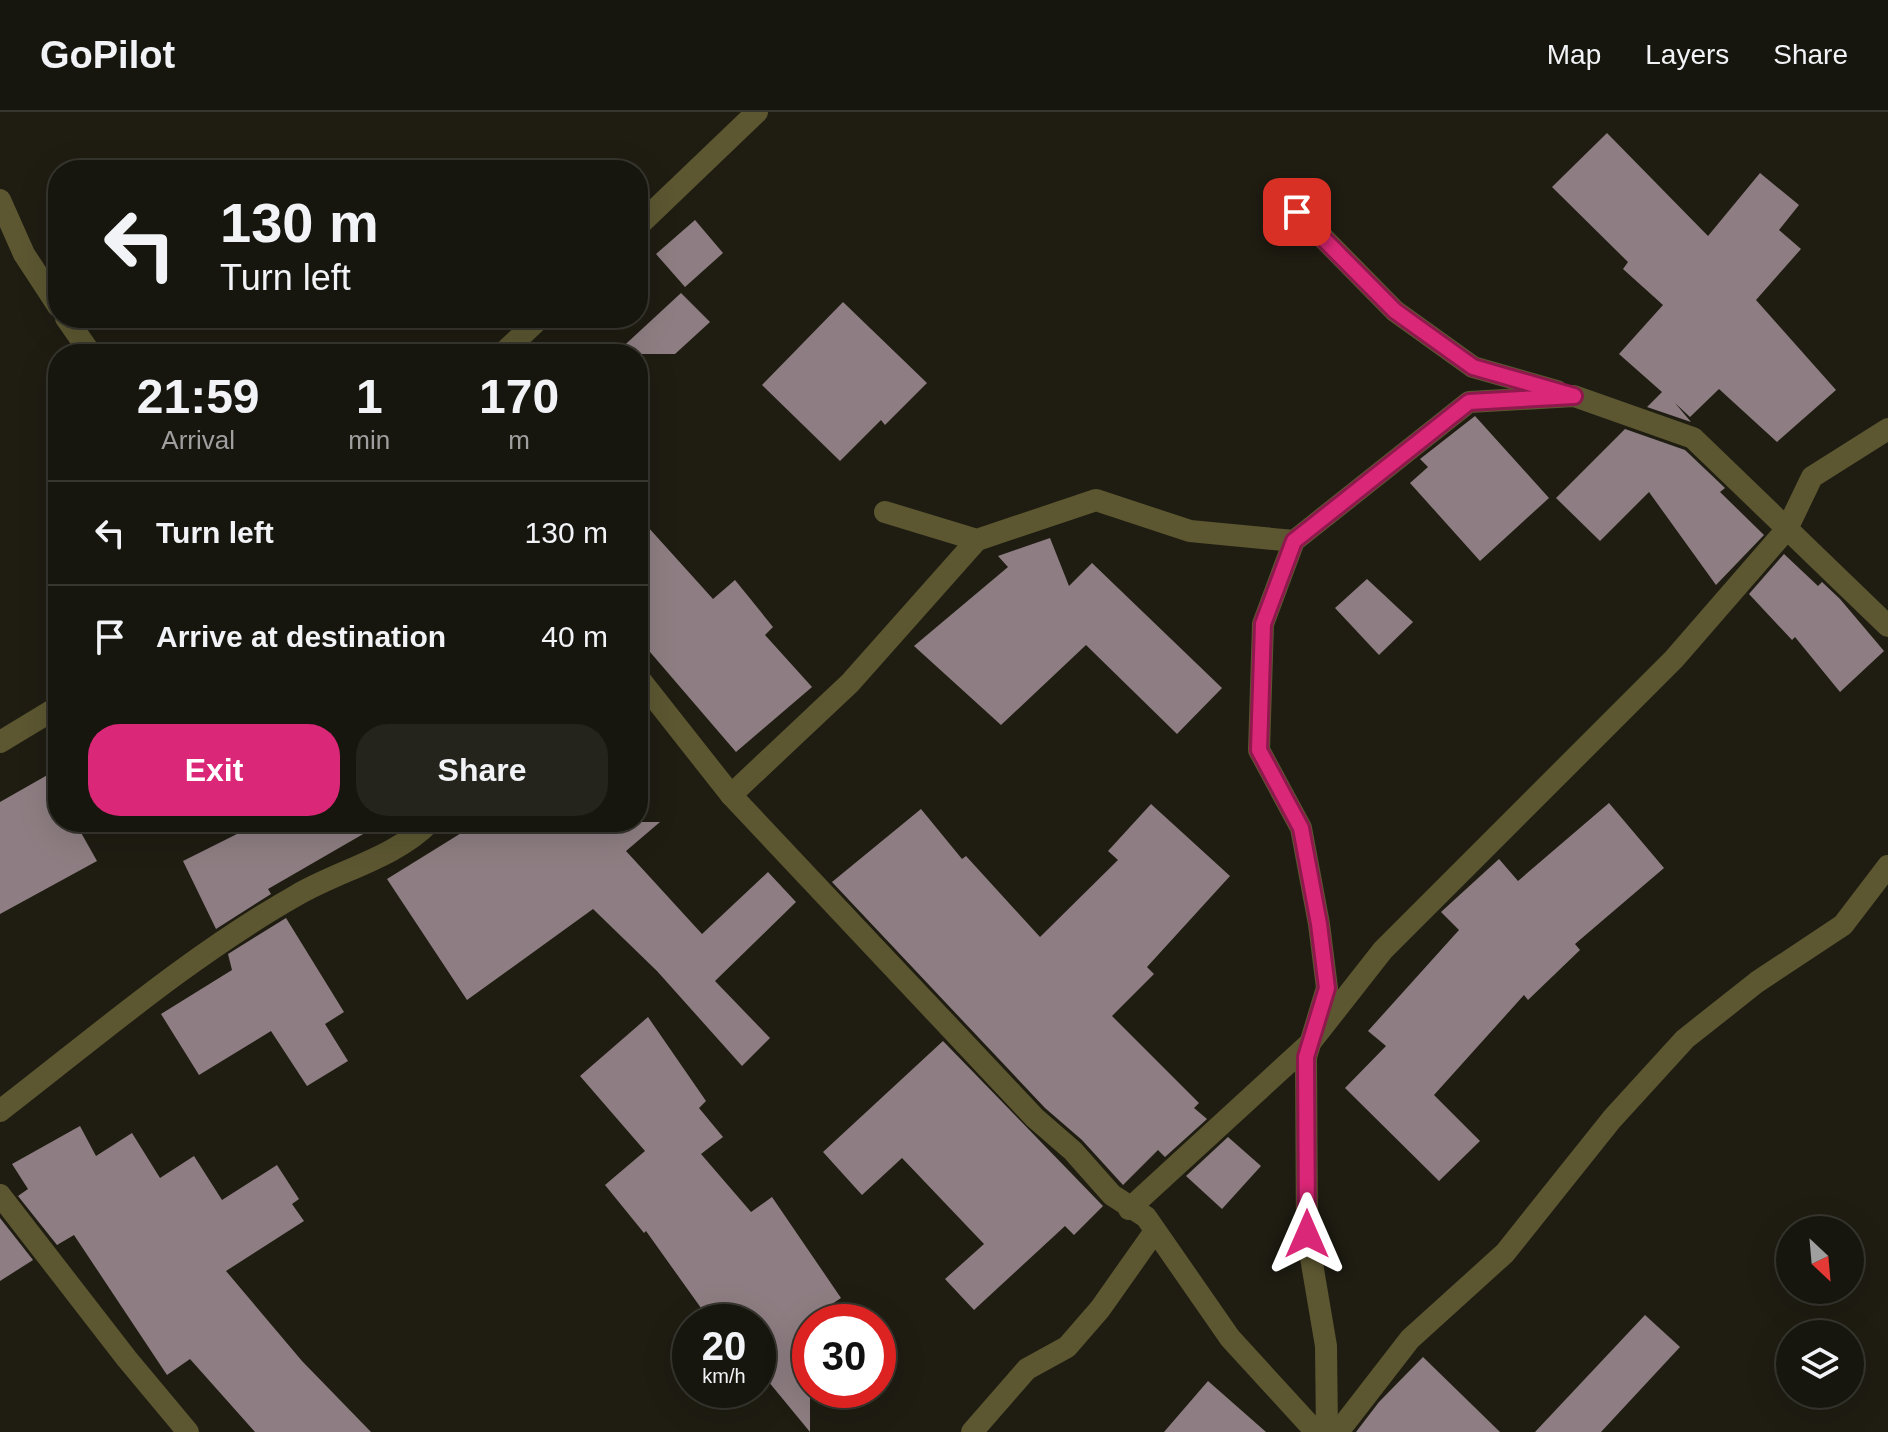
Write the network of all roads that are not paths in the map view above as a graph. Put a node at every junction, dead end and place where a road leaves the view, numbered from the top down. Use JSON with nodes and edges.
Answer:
{"nodes":[{"id":1,"x":757,"y":112,"type":"edge"},
{"id":2,"x":1279,"y":193,"type":"dead end"},
{"id":3,"x":0,"y":200,"type":"edge"},
{"id":4,"x":648,"y":216,"type":"edge"},
{"id":5,"x":48,"y":291,"type":"edge"},
{"id":6,"x":529,"y":328,"type":"edge"},
{"id":7,"x":513,"y":344,"type":"edge"},
{"id":8,"x":1574,"y":396,"type":"junction"},
{"id":9,"x":1888,"y":429,"type":"edge"},
{"id":10,"x":885,"y":512,"type":"dead end"},
{"id":11,"x":1787,"y":529,"type":"junction"},
{"id":12,"x":977,"y":540,"type":"junction"},
{"id":13,"x":1294,"y":541,"type":"junction"},
{"id":14,"x":1888,"y":626,"type":"edge"},
{"id":15,"x":648,"y":690,"type":"edge"},
{"id":16,"x":48,"y":713,"type":"edge"},
{"id":17,"x":0,"y":742,"type":"edge"},
{"id":18,"x":731,"y":795,"type":"junction"},
{"id":19,"x":421,"y":832,"type":"edge"},
{"id":20,"x":1888,"y":866,"type":"edge"},
{"id":21,"x":1310,"y":1043,"type":"junction"},
{"id":22,"x":0,"y":1111,"type":"edge"},
{"id":23,"x":0,"y":1195,"type":"edge"},
{"id":24,"x":1129,"y":1209,"type":"junction"},
{"id":25,"x":1155,"y":1231,"type":"junction"},
{"id":26,"x":188,"y":1432,"type":"edge"},
{"id":27,"x":972,"y":1432,"type":"edge"},
{"id":28,"x":1316,"y":1432,"type":"edge"},
{"id":29,"x":1327,"y":1432,"type":"edge"},
{"id":30,"x":1338,"y":1432,"type":"edge"}],
"edges":[{"from":1,"to":4,"type":"street"},
{"from":2,"to":8,"type":"street"},
{"from":3,"to":5,"type":"street"},
{"from":6,"to":7,"type":"street"},
{"from":8,"to":11,"type":"street"},
{"from":8,"to":13,"type":"street"},
{"from":9,"to":11,"type":"street"},
{"from":10,"to":12,"type":"street"},
{"from":11,"to":14,"type":"street"},
{"from":11,"to":21,"type":"street"},
{"from":12,"to":13,"type":"street"},
{"from":12,"to":18,"type":"street"},
{"from":13,"to":21,"type":"street"},
{"from":15,"to":18,"type":"street"},
{"from":16,"to":17,"type":"street"},
{"from":18,"to":24,"type":"street"},
{"from":19,"to":22,"type":"street"},
{"from":20,"to":30,"type":"street"},
{"from":21,"to":24,"type":"street"},
{"from":21,"to":29,"type":"street"},
{"from":23,"to":26,"type":"street"},
{"from":24,"to":25,"type":"street"},
{"from":25,"to":27,"type":"street"},
{"from":25,"to":28,"type":"street"}]}
